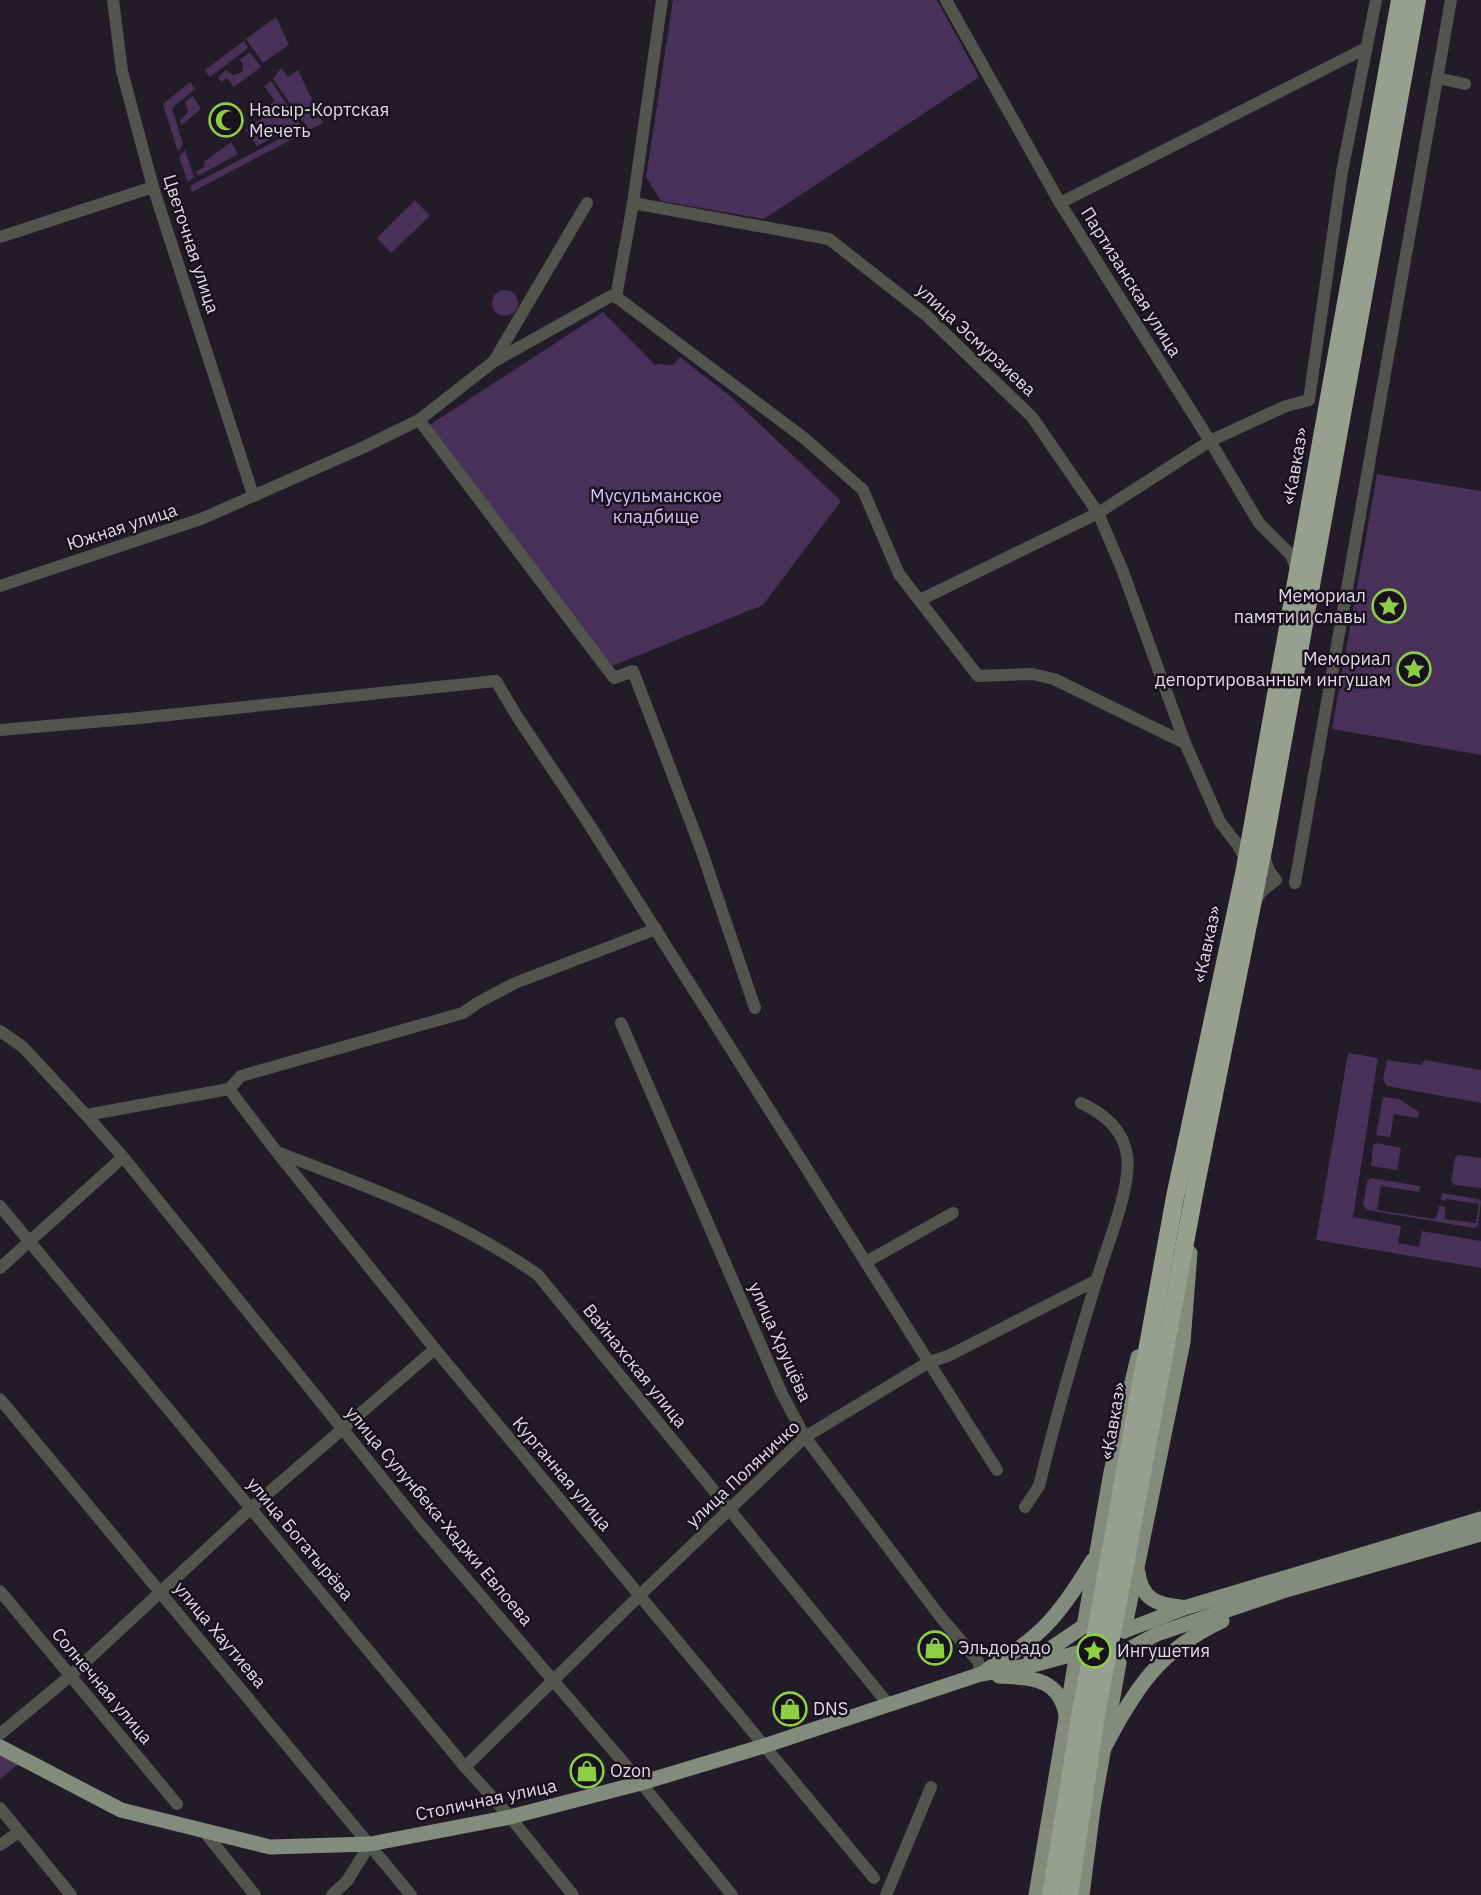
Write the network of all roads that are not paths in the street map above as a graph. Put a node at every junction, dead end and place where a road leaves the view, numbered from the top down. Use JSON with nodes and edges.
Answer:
{"nodes":[{"id":1,"x":113,"y":0,"type":"edge"},
{"id":2,"x":662,"y":0,"type":"edge"},
{"id":3,"x":946,"y":0,"type":"edge"},
{"id":4,"x":1376,"y":0,"type":"edge"},
{"id":5,"x":1400,"y":0,"type":"edge"},
{"id":6,"x":1417,"y":0,"type":"edge"},
{"id":7,"x":1451,"y":0,"type":"edge"},
{"id":8,"x":1366,"y":48,"type":"junction"},
{"id":9,"x":1437,"y":78,"type":"junction"},
{"id":10,"x":1465,"y":84,"type":"dead end"},
{"id":11,"x":153,"y":186,"type":"junction"},
{"id":12,"x":587,"y":203,"type":"dead end"},
{"id":13,"x":633,"y":203,"type":"junction"},
{"id":14,"x":1060,"y":203,"type":"junction"},
{"id":15,"x":0,"y":237,"type":"edge"},
{"id":16,"x":616,"y":297,"type":"junction"},
{"id":17,"x":493,"y":362,"type":"junction"},
{"id":18,"x":419,"y":420,"type":"junction"},
{"id":19,"x":1210,"y":441,"type":"junction"},
{"id":20,"x":253,"y":495,"type":"junction"},
{"id":21,"x":1098,"y":513,"type":"junction"},
{"id":22,"x":1306,"y":527,"type":"junction"},
{"id":23,"x":1274,"y":539,"type":"junction"},
{"id":24,"x":1298,"y":574,"type":"junction"},
{"id":25,"x":0,"y":586,"type":"edge"},
{"id":26,"x":920,"y":600,"type":"junction"},
{"id":27,"x":0,"y":730,"type":"edge"},
{"id":28,"x":1185,"y":743,"type":"junction"},
{"id":29,"x":1251,"y":830,"type":"junction"},
{"id":30,"x":1230,"y":835,"type":"junction"},
{"id":31,"x":1246,"y":860,"type":"junction"},
{"id":32,"x":1295,"y":883,"type":"dead end"},
{"id":33,"x":656,"y":929,"type":"junction"},
{"id":34,"x":755,"y":1008,"type":"dead end"},
{"id":35,"x":621,"y":1023,"type":"dead end"},
{"id":36,"x":0,"y":1031,"type":"edge"},
{"id":37,"x":229,"y":1089,"type":"junction"},
{"id":38,"x":1081,"y":1103,"type":"dead end"},
{"id":39,"x":86,"y":1115,"type":"junction"},
{"id":40,"x":276,"y":1151,"type":"junction"},
{"id":41,"x":123,"y":1157,"type":"junction"},
{"id":42,"x":1195,"y":1188,"type":"junction"},
{"id":43,"x":1175,"y":1197,"type":"junction"},
{"id":44,"x":0,"y":1206,"type":"edge"},
{"id":45,"x":953,"y":1213,"type":"dead end"},
{"id":46,"x":30,"y":1242,"type":"junction"},
{"id":47,"x":866,"y":1262,"type":"junction"},
{"id":48,"x":0,"y":1269,"type":"edge"},
{"id":49,"x":1096,"y":1280,"type":"junction"},
{"id":50,"x":435,"y":1349,"type":"junction"},
{"id":51,"x":929,"y":1362,"type":"junction"},
{"id":52,"x":0,"y":1399,"type":"edge"},
{"id":53,"x":342,"y":1428,"type":"junction"},
{"id":54,"x":805,"y":1437,"type":"junction"},
{"id":55,"x":997,"y":1470,"type":"dead end"},
{"id":56,"x":1025,"y":1507,"type":"dead end"},
{"id":57,"x":251,"y":1508,"type":"junction"},
{"id":58,"x":729,"y":1511,"type":"junction"},
{"id":59,"x":1481,"y":1519,"type":"edge"},
{"id":60,"x":1481,"y":1534,"type":"edge"},
{"id":61,"x":1097,"y":1553,"type":"junction"},
{"id":62,"x":1137,"y":1565,"type":"junction"},
{"id":63,"x":1286,"y":1590,"type":"junction"},
{"id":64,"x":0,"y":1591,"type":"edge"},
{"id":65,"x":160,"y":1592,"type":"junction"},
{"id":66,"x":640,"y":1595,"type":"junction"},
{"id":67,"x":1110,"y":1601,"type":"junction"},
{"id":68,"x":1185,"y":1608,"type":"junction"},
{"id":69,"x":1084,"y":1626,"type":"junction"},
{"id":70,"x":1124,"y":1631,"type":"junction"},
{"id":71,"x":1077,"y":1653,"type":"junction"},
{"id":72,"x":1123,"y":1657,"type":"junction"},
{"id":73,"x":997,"y":1670,"type":"junction"},
{"id":74,"x":981,"y":1674,"type":"junction"},
{"id":75,"x":69,"y":1677,"type":"junction"},
{"id":76,"x":554,"y":1681,"type":"junction"},
{"id":77,"x":889,"y":1705,"type":"junction"},
{"id":78,"x":1090,"y":1708,"type":"junction"},
{"id":79,"x":1067,"y":1719,"type":"junction"},
{"id":80,"x":0,"y":1734,"type":"edge"},
{"id":81,"x":764,"y":1746,"type":"junction"},
{"id":82,"x":0,"y":1747,"type":"edge"},
{"id":83,"x":1103,"y":1750,"type":"junction"},
{"id":84,"x":465,"y":1767,"type":"junction"},
{"id":85,"x":641,"y":1783,"type":"junction"},
{"id":86,"x":931,"y":1787,"type":"dead end"},
{"id":87,"x":177,"y":1804,"type":"dead end"},
{"id":88,"x":0,"y":1808,"type":"edge"},
{"id":89,"x":510,"y":1817,"type":"junction"},
{"id":90,"x":203,"y":1830,"type":"junction"},
{"id":91,"x":19,"y":1832,"type":"junction"},
{"id":92,"x":370,"y":1844,"type":"junction"},
{"id":93,"x":0,"y":1845,"type":"edge"},
{"id":94,"x":874,"y":1878,"type":"dead end"},
{"id":95,"x":71,"y":1895,"type":"edge"},
{"id":96,"x":255,"y":1895,"type":"edge"},
{"id":97,"x":332,"y":1895,"type":"edge"},
{"id":98,"x":411,"y":1895,"type":"edge"},
{"id":99,"x":573,"y":1895,"type":"edge"},
{"id":100,"x":732,"y":1895,"type":"edge"},
{"id":101,"x":886,"y":1895,"type":"edge"},
{"id":102,"x":1036,"y":1895,"type":"edge"},
{"id":103,"x":1051,"y":1895,"type":"edge"},
{"id":104,"x":1069,"y":1895,"type":"edge"},
{"id":105,"x":1082,"y":1895,"type":"edge"}],
"edges":[{"from":1,"to":11,"type":"street","name":"Цветочная улица"},
{"from":2,"to":13,"type":"street"},
{"from":3,"to":14,"type":"street","name":"Партизанская улица"},
{"from":4,"to":8,"type":"street"},
{"from":5,"to":22,"type":"highway","name":"«Кавказ»"},
{"from":6,"to":42,"type":"highway","name":"«Кавказ»"},
{"from":7,"to":9,"type":"street"},
{"from":8,"to":14,"type":"street"},
{"from":8,"to":19,"type":"street"},
{"from":9,"to":10,"type":"street"},
{"from":9,"to":32,"type":"street"},
{"from":11,"to":15,"type":"street"},
{"from":11,"to":20,"type":"street","name":"Цветочная улица"},
{"from":12,"to":17,"type":"street"},
{"from":13,"to":16,"type":"street"},
{"from":13,"to":21,"type":"street","name":"улица Эсмурзиева"},
{"from":14,"to":19,"type":"street","name":"Партизанская улица"},
{"from":16,"to":17,"type":"street"},
{"from":16,"to":26,"type":"street"},
{"from":17,"to":18,"type":"street","name":"Южная улица"},
{"from":18,"to":20,"type":"street","name":"Южная улица"},
{"from":18,"to":34,"type":"street"},
{"from":19,"to":21,"type":"street"},
{"from":19,"to":23,"type":"street","name":"Партизанская улица"},
{"from":20,"to":25,"type":"street","name":"Южная улица"},
{"from":21,"to":26,"type":"street"},
{"from":21,"to":28,"type":"street","name":"улица Эсмурзиева"},
{"from":22,"to":23,"type":"street"},
{"from":22,"to":24,"type":"highway","name":"«Кавказ»"},
{"from":23,"to":24,"type":"street","name":"Партизанская улица"},
{"from":24,"to":29,"type":"highway","name":"«Кавказ»"},
{"from":26,"to":28,"type":"street"},
{"from":27,"to":33,"type":"street"},
{"from":28,"to":30,"type":"street","name":"улица Эсмурзиева"},
{"from":29,"to":30,"type":"street"},
{"from":29,"to":31,"type":"highway","name":"«Кавказ»"},
{"from":30,"to":31,"type":"street","name":"улица Эсмурзиева"},
{"from":31,"to":43,"type":"highway","name":"«Кавказ»"},
{"from":33,"to":37,"type":"street"},
{"from":33,"to":47,"type":"street"},
{"from":35,"to":54,"type":"street","name":"улица Хрущёва"},
{"from":36,"to":39,"type":"street","name":"улица Сулунбека-Хаджи Евлоева"},
{"from":37,"to":39,"type":"street"},
{"from":37,"to":40,"type":"street","name":"Курганная улица"},
{"from":38,"to":49,"type":"street"},
{"from":39,"to":41,"type":"street","name":"улица Сулунбека-Хаджи Евлоева"},
{"from":40,"to":50,"type":"street","name":"Курганная улица"},
{"from":40,"to":58,"type":"street","name":"Вайнахская улица"},
{"from":41,"to":46,"type":"street"},
{"from":41,"to":53,"type":"street","name":"улица Сулунбека-Хаджи Евлоева"},
{"from":42,"to":62,"type":"main road"},
{"from":42,"to":67,"type":"highway","name":"«Кавказ»"},
{"from":43,"to":61,"type":"main road"},
{"from":43,"to":67,"type":"highway","name":"«Кавказ»"},
{"from":44,"to":46,"type":"street","name":"улица Богатырёва"},
{"from":45,"to":47,"type":"street"},
{"from":46,"to":48,"type":"street"},
{"from":46,"to":57,"type":"street","name":"улица Богатырёва"},
{"from":47,"to":51,"type":"street"},
{"from":49,"to":51,"type":"street","name":"улица Поляничко"},
{"from":49,"to":56,"type":"street"},
{"from":50,"to":53,"type":"street"},
{"from":50,"to":66,"type":"street","name":"Курганная улица"},
{"from":51,"to":54,"type":"street","name":"улица Поляничко"},
{"from":51,"to":55,"type":"street"},
{"from":52,"to":65,"type":"street","name":"улица Хаутиева"},
{"from":53,"to":57,"type":"street"},
{"from":53,"to":76,"type":"street","name":"улица Сулунбека-Хаджи Евлоева"},
{"from":54,"to":58,"type":"street","name":"улица Поляничко"},
{"from":54,"to":74,"type":"street","name":"улица Хрущёва"},
{"from":57,"to":65,"type":"street"},
{"from":57,"to":84,"type":"street","name":"улица Богатырёва"},
{"from":58,"to":66,"type":"street","name":"улица Поляничко"},
{"from":58,"to":77,"type":"street","name":"Вайнахская улица"},
{"from":59,"to":68,"type":"main road"},
{"from":60,"to":63,"type":"main road"},
{"from":61,"to":69,"type":"main road"},
{"from":61,"to":74,"type":"main road"},
{"from":62,"to":68,"type":"main road"},
{"from":62,"to":70,"type":"main road"},
{"from":63,"to":72,"type":"main road"},
{"from":63,"to":83,"type":"main road"},
{"from":64,"to":75,"type":"street","name":"Солнечная улица"},
{"from":65,"to":75,"type":"street"},
{"from":65,"to":92,"type":"street","name":"улица Хаутиева"},
{"from":66,"to":76,"type":"street","name":"улица Поляничко"},
{"from":66,"to":81,"type":"street","name":"Курганная улица"},
{"from":67,"to":78,"type":"highway","name":"«Кавказ»","bridge":true},
{"from":68,"to":70,"type":"main road"},
{"from":69,"to":70,"type":"main road"},
{"from":69,"to":71,"type":"main road"},
{"from":69,"to":73,"type":"main road"},
{"from":70,"to":72,"type":"main road"},
{"from":71,"to":72,"type":"main road"},
{"from":71,"to":73,"type":"main road"},
{"from":71,"to":79,"type":"main road"},
{"from":72,"to":83,"type":"main road"},
{"from":73,"to":74,"type":"main road"},
{"from":74,"to":77,"type":"main road","name":"Столичная улица"},
{"from":74,"to":79,"type":"main road"},
{"from":75,"to":80,"type":"street"},
{"from":75,"to":87,"type":"street","name":"Солнечная улица"},
{"from":76,"to":84,"type":"street","name":"улица Поляничко"},
{"from":76,"to":85,"type":"street","name":"улица Сулунбека-Хаджи Евлоева"},
{"from":77,"to":81,"type":"main road","name":"Столичная улица"},
{"from":78,"to":103,"type":"highway","name":"«Кавказ»"},
{"from":78,"to":104,"type":"highway","name":"«Кавказ»"},
{"from":79,"to":102,"type":"main road"},
{"from":81,"to":85,"type":"main road","name":"Столичная улица"},
{"from":81,"to":94,"type":"street","name":"Курганная улица"},
{"from":82,"to":90,"type":"main road","name":"Столичная улица"},
{"from":83,"to":105,"type":"main road"},
{"from":84,"to":89,"type":"street","name":"улица Богатырёва"},
{"from":85,"to":89,"type":"main road","name":"Столичная улица"},
{"from":85,"to":100,"type":"street","name":"улица Сулунбека-Хаджи Евлоева"},
{"from":86,"to":101,"type":"street"},
{"from":88,"to":91,"type":"street"},
{"from":89,"to":92,"type":"main road","name":"Столичная улица"},
{"from":89,"to":99,"type":"street","name":"улица Богатырёва"},
{"from":90,"to":92,"type":"main road","name":"Столичная улица"},
{"from":90,"to":96,"type":"street"},
{"from":91,"to":93,"type":"street"},
{"from":91,"to":95,"type":"street"},
{"from":92,"to":97,"type":"street"},
{"from":92,"to":98,"type":"street","name":"улица Хаутиева"}]}
